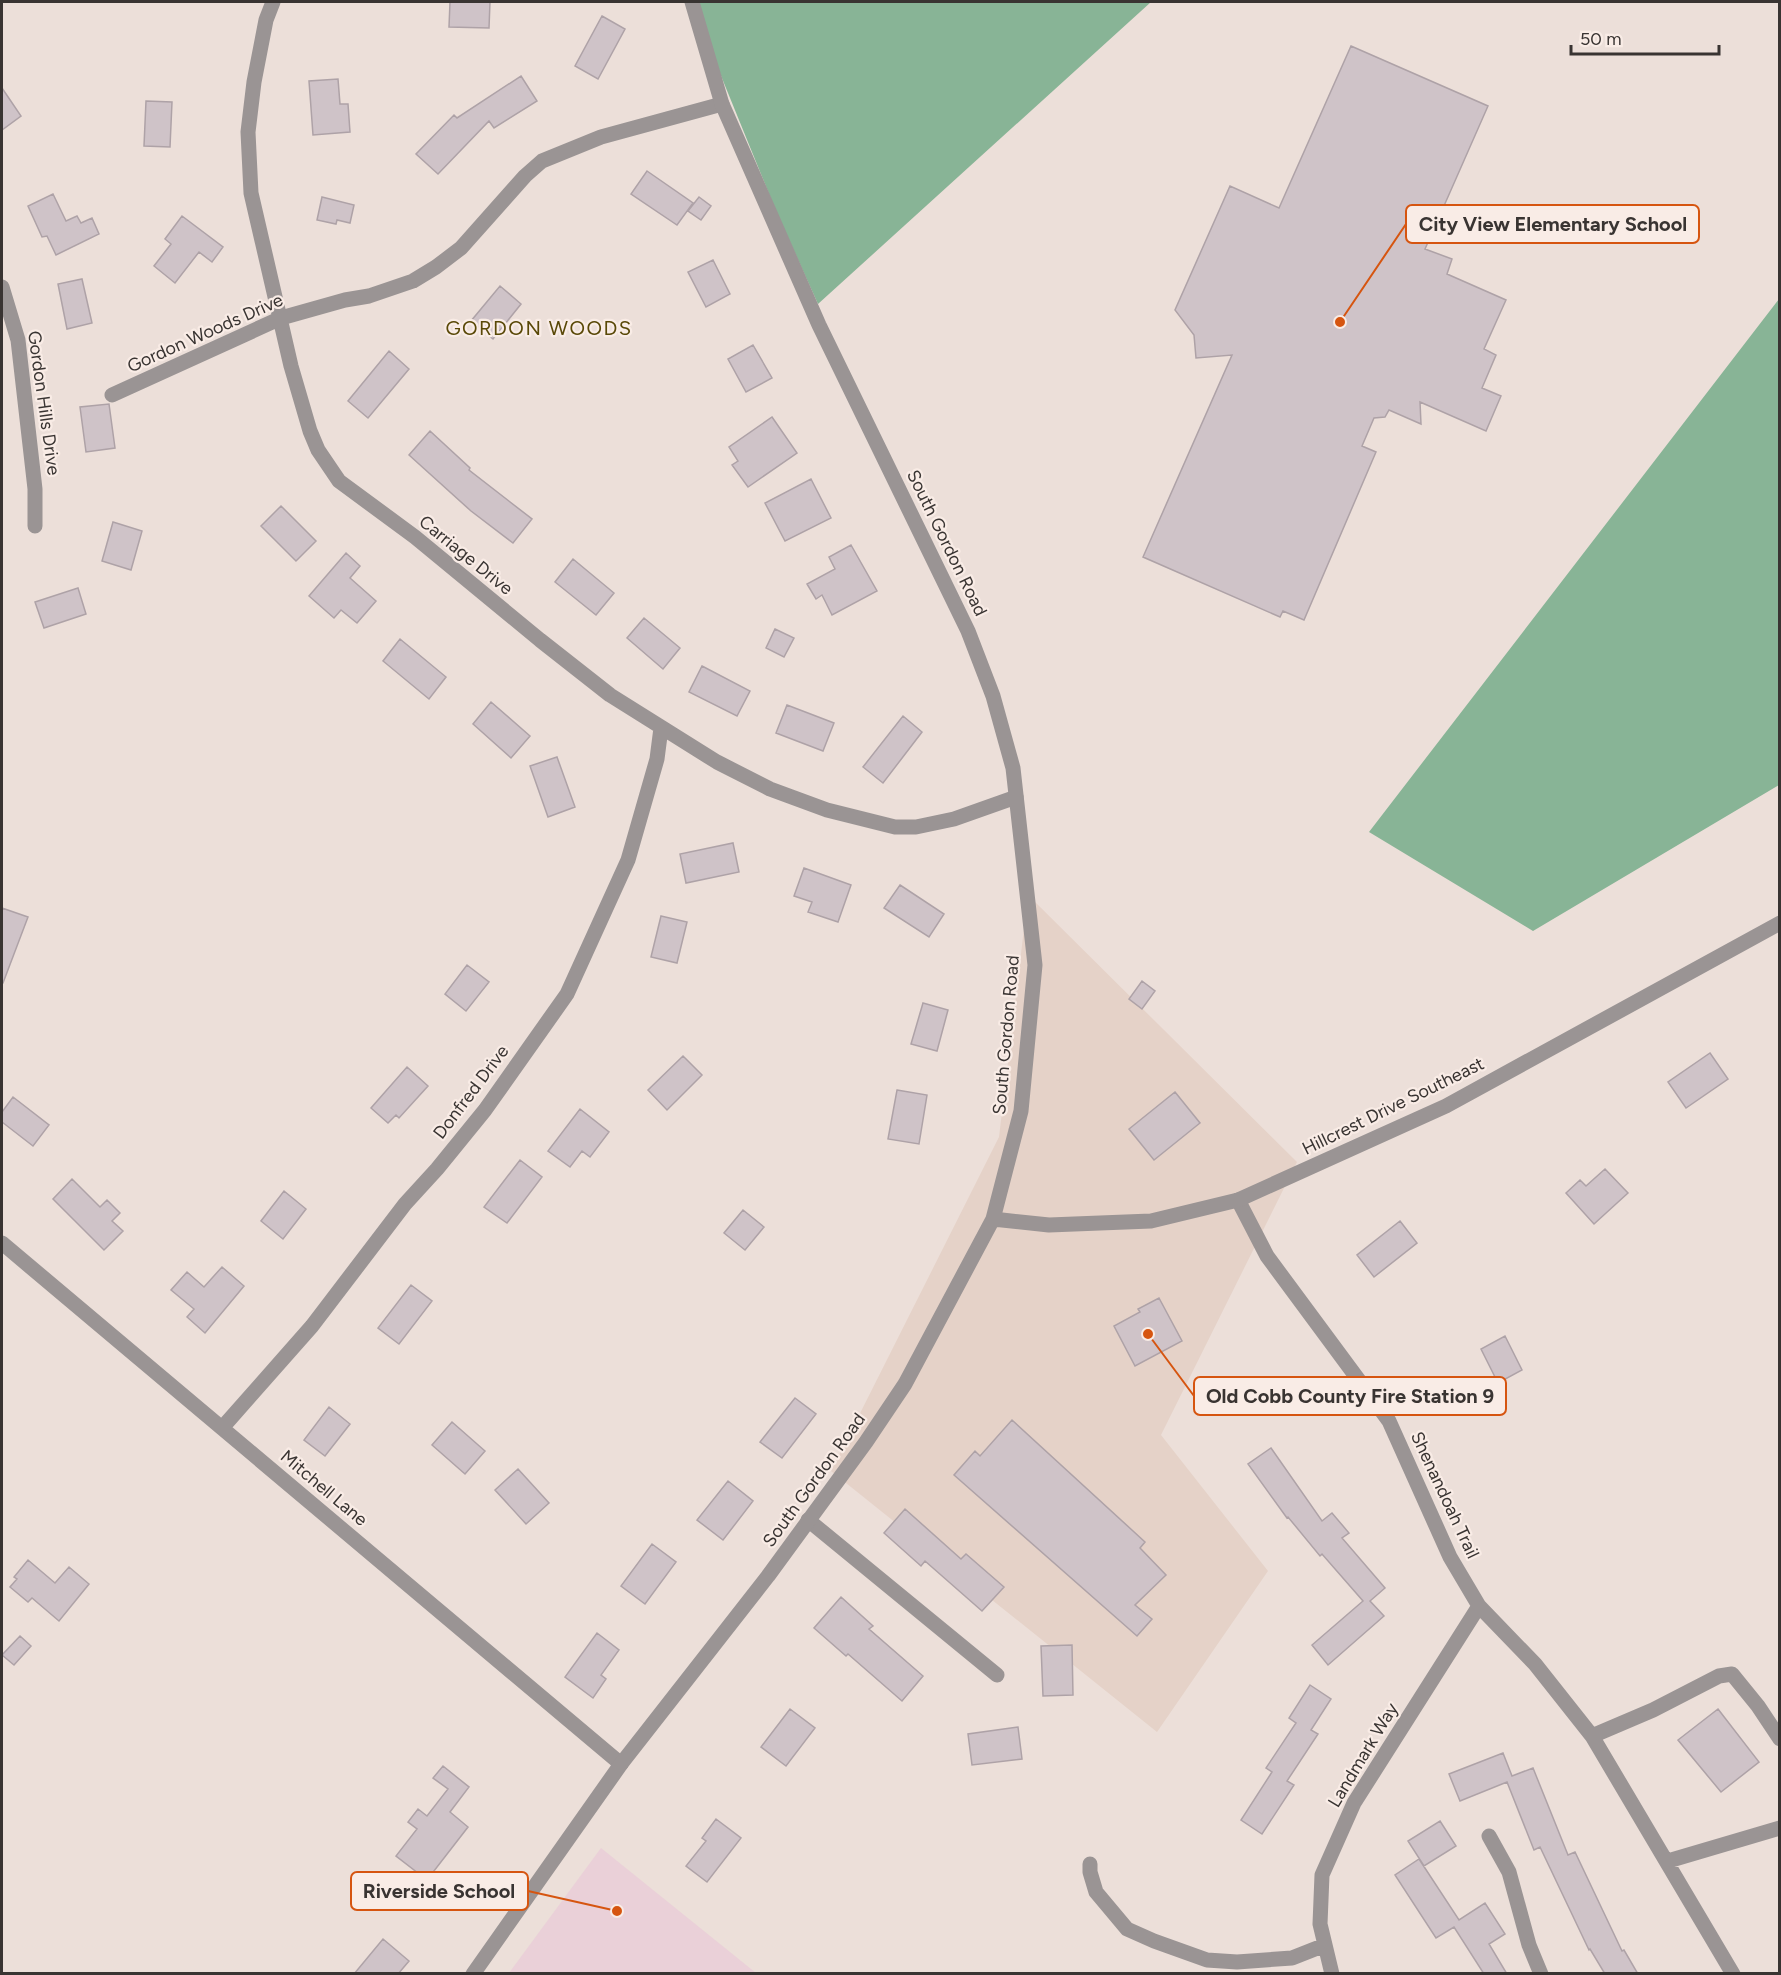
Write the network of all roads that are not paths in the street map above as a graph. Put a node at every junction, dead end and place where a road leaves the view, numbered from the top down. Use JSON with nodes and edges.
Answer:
{"nodes":[{"id":1,"x":273,"y":2,"type":"edge"},
{"id":2,"x":692,"y":2,"type":"edge"},
{"id":3,"x":722,"y":104,"type":"junction"},
{"id":4,"x":2,"y":287,"type":"edge"},
{"id":5,"x":281,"y":318,"type":"junction"},
{"id":6,"x":112,"y":395,"type":"dead end"},
{"id":7,"x":35,"y":526,"type":"dead end"},
{"id":8,"x":661,"y":728,"type":"junction"},
{"id":9,"x":1016,"y":797,"type":"junction"},
{"id":10,"x":1779,"y":923,"type":"edge"},
{"id":11,"x":1238,"y":1200,"type":"junction"},
{"id":12,"x":993,"y":1219,"type":"junction"},
{"id":13,"x":2,"y":1243,"type":"edge"},
{"id":14,"x":222,"y":1428,"type":"junction"},
{"id":15,"x":808,"y":1520,"type":"junction"},
{"id":16,"x":1479,"y":1606,"type":"junction"},
{"id":17,"x":997,"y":1675,"type":"dead end"},
{"id":18,"x":1592,"y":1736,"type":"junction"},
{"id":19,"x":1779,"y":1739,"type":"edge"},
{"id":20,"x":621,"y":1764,"type":"junction"},
{"id":21,"x":1777,"y":1831,"type":"edge"},
{"id":22,"x":1489,"y":1836,"type":"dead end"},
{"id":23,"x":1668,"y":1861,"type":"junction"},
{"id":24,"x":1090,"y":1864,"type":"dead end"},
{"id":25,"x":1325,"y":1945,"type":"junction"},
{"id":26,"x":473,"y":1974,"type":"edge"},
{"id":27,"x":1332,"y":1974,"type":"edge"},
{"id":28,"x":1542,"y":1974,"type":"edge"},
{"id":29,"x":1733,"y":1974,"type":"edge"}],
"edges":[{"from":1,"to":5,"type":"street","name":"Carriage Drive"},
{"from":2,"to":3,"type":"street","name":"South Gordon Road"},
{"from":3,"to":5,"type":"street","name":"Gordon Woods Drive"},
{"from":3,"to":9,"type":"street","name":"South Gordon Road"},
{"from":4,"to":7,"type":"street","name":"Gordon Hills Drive"},
{"from":5,"to":6,"type":"street","name":"Gordon Woods Drive"},
{"from":5,"to":8,"type":"street","name":"Carriage Drive"},
{"from":8,"to":9,"type":"street","name":"Carriage Drive"},
{"from":8,"to":14,"type":"street","name":"Donfred Drive"},
{"from":9,"to":12,"type":"street","name":"South Gordon Road"},
{"from":10,"to":11,"type":"street","name":"Hillcrest Drive Southeast"},
{"from":11,"to":12,"type":"street","name":"Hillcrest Drive Southeast"},
{"from":11,"to":16,"type":"street","name":"Shenandoah Trail"},
{"from":12,"to":15,"type":"street","name":"South Gordon Road"},
{"from":13,"to":14,"type":"street","name":"Mitchell Lane"},
{"from":14,"to":20,"type":"street","name":"Mitchell Lane"},
{"from":15,"to":17,"type":"street"},
{"from":15,"to":20,"type":"street","name":"South Gordon Road"},
{"from":16,"to":18,"type":"street","name":"Shenandoah Trail"},
{"from":16,"to":25,"type":"street","name":"Landmark Way"},
{"from":18,"to":19,"type":"street"},
{"from":18,"to":23,"type":"street","name":"Shenandoah Trail"},
{"from":20,"to":26,"type":"street","name":"South Gordon Road"},
{"from":21,"to":23,"type":"street"},
{"from":22,"to":28,"type":"street"},
{"from":23,"to":29,"type":"street","name":"Shenandoah Trail"},
{"from":24,"to":25,"type":"street"},
{"from":25,"to":27,"type":"street","name":"Landmark Way"}]}
